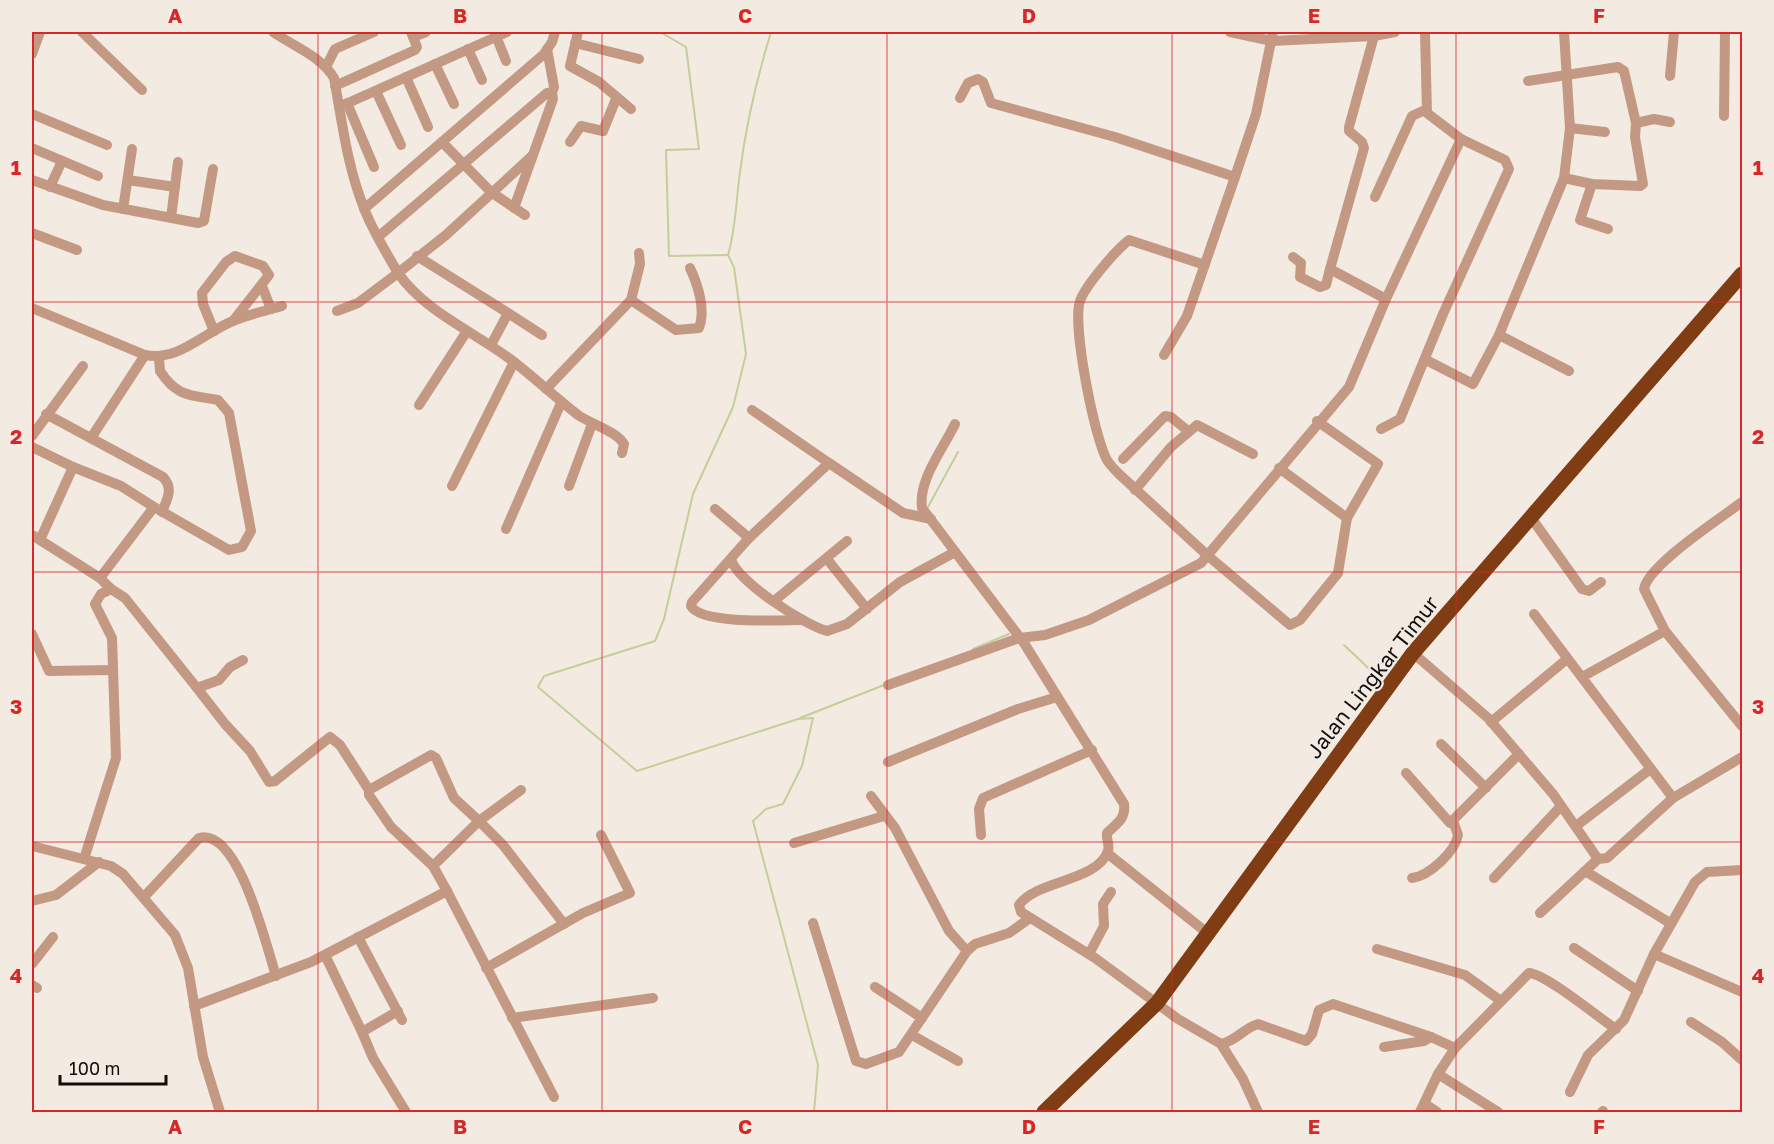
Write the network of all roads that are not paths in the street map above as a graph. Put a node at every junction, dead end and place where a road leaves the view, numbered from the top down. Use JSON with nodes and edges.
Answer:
{"nodes":[{"id":1,"x":40,"y":32,"type":"edge"},
{"id":2,"x":82,"y":32,"type":"edge"},
{"id":3,"x":273,"y":32,"type":"edge"},
{"id":4,"x":374,"y":32,"type":"edge"},
{"id":5,"x":426,"y":32,"type":"edge"},
{"id":6,"x":507,"y":32,"type":"edge"},
{"id":7,"x":1230,"y":32,"type":"edge"},
{"id":8,"x":1395,"y":32,"type":"edge"},
{"id":9,"x":1425,"y":32,"type":"edge"},
{"id":10,"x":1564,"y":32,"type":"edge"},
{"id":11,"x":1674,"y":32,"type":"edge"},
{"id":12,"x":1725,"y":32,"type":"edge"},
{"id":13,"x":552,"y":33,"type":"edge"},
{"id":14,"x":412,"y":34,"type":"edge"},
{"id":15,"x":496,"y":36,"type":"junction"},
{"id":16,"x":1273,"y":36,"type":"edge"},
{"id":17,"x":1374,"y":36,"type":"junction"},
{"id":18,"x":576,"y":37,"type":"edge"},
{"id":19,"x":468,"y":49,"type":"junction"},
{"id":20,"x":548,"y":49,"type":"junction"},
{"id":21,"x":32,"y":54,"type":"edge"},
{"id":22,"x":639,"y":59,"type":"dead end"},
{"id":23,"x":506,"y":61,"type":"dead end"},
{"id":24,"x":435,"y":64,"type":"junction"},
{"id":25,"x":326,"y":67,"type":"junction"},
{"id":26,"x":406,"y":76,"type":"junction"},
{"id":27,"x":1670,"y":76,"type":"dead end"},
{"id":28,"x":1567,"y":77,"type":"junction"},
{"id":29,"x":482,"y":80,"type":"dead end"},
{"id":30,"x":1528,"y":81,"type":"dead end"},
{"id":31,"x":335,"y":86,"type":"junction"},
{"id":32,"x":142,"y":90,"type":"dead end"},
{"id":33,"x":376,"y":91,"type":"junction"},
{"id":34,"x":552,"y":93,"type":"junction"},
{"id":35,"x":960,"y":98,"type":"dead end"},
{"id":36,"x":616,"y":99,"type":"junction"},
{"id":37,"x":454,"y":104,"type":"dead end"},
{"id":38,"x":343,"y":105,"type":"junction"},
{"id":39,"x":631,"y":109,"type":"dead end"},
{"id":40,"x":1425,"y":110,"type":"junction"},
{"id":41,"x":32,"y":114,"type":"edge"},
{"id":42,"x":1724,"y":116,"type":"dead end"},
{"id":43,"x":1670,"y":122,"type":"dead end"},
{"id":44,"x":1636,"y":123,"type":"junction"},
{"id":45,"x":428,"y":127,"type":"dead end"},
{"id":46,"x":1570,"y":128,"type":"junction"},
{"id":47,"x":1605,"y":132,"type":"dead end"},
{"id":48,"x":1461,"y":140,"type":"junction"},
{"id":49,"x":442,"y":142,"type":"junction"},
{"id":50,"x":570,"y":142,"type":"dead end"},
{"id":51,"x":107,"y":145,"type":"dead end"},
{"id":52,"x":401,"y":145,"type":"dead end"},
{"id":53,"x":32,"y":148,"type":"edge"},
{"id":54,"x":132,"y":149,"type":"dead end"},
{"id":55,"x":532,"y":156,"type":"junction"},
{"id":56,"x":62,"y":161,"type":"junction"},
{"id":57,"x":178,"y":162,"type":"dead end"},
{"id":58,"x":464,"y":165,"type":"junction"},
{"id":59,"x":374,"y":167,"type":"dead end"},
{"id":60,"x":213,"y":169,"type":"dead end"},
{"id":61,"x":98,"y":176,"type":"dead end"},
{"id":62,"x":1235,"y":177,"type":"junction"},
{"id":63,"x":1564,"y":178,"type":"junction"},
{"id":64,"x":32,"y":180,"type":"edge"},
{"id":65,"x":128,"y":180,"type":"junction"},
{"id":66,"x":1592,"y":183,"type":"junction"},
{"id":67,"x":175,"y":187,"type":"junction"},
{"id":68,"x":50,"y":188,"type":"junction"},
{"id":69,"x":491,"y":192,"type":"junction"},
{"id":70,"x":1375,"y":197,"type":"dead end"},
{"id":71,"x":123,"y":208,"type":"junction"},
{"id":72,"x":514,"y":208,"type":"junction"},
{"id":73,"x":364,"y":209,"type":"junction"},
{"id":74,"x":525,"y":214,"type":"dead end"},
{"id":75,"x":171,"y":218,"type":"junction"},
{"id":76,"x":1608,"y":229,"type":"dead end"},
{"id":77,"x":32,"y":233,"type":"edge"},
{"id":78,"x":378,"y":237,"type":"junction"},
{"id":79,"x":76,"y":250,"type":"dead end"},
{"id":80,"x":639,"y":253,"type":"dead end"},
{"id":81,"x":417,"y":256,"type":"junction"},
{"id":82,"x":1293,"y":257,"type":"dead end"},
{"id":83,"x":1205,"y":265,"type":"junction"},
{"id":84,"x":690,"y":268,"type":"dead end"},
{"id":85,"x":1330,"y":269,"type":"junction"},
{"id":86,"x":398,"y":273,"type":"junction"},
{"id":87,"x":1743,"y":274,"type":"edge"},
{"id":88,"x":262,"y":286,"type":"junction"},
{"id":89,"x":1386,"y":299,"type":"junction"},
{"id":90,"x":631,"y":300,"type":"junction"},
{"id":91,"x":32,"y":308,"type":"edge"},
{"id":92,"x":337,"y":311,"type":"dead end"},
{"id":93,"x":508,"y":313,"type":"junction"},
{"id":94,"x":233,"y":321,"type":"junction"},
{"id":95,"x":214,"y":331,"type":"junction"},
{"id":96,"x":467,"y":331,"type":"junction"},
{"id":97,"x":542,"y":335,"type":"dead end"},
{"id":98,"x":1499,"y":335,"type":"junction"},
{"id":99,"x":491,"y":345,"type":"junction"},
{"id":100,"x":145,"y":355,"type":"junction"},
{"id":101,"x":1164,"y":355,"type":"dead end"},
{"id":102,"x":159,"y":358,"type":"junction"},
{"id":103,"x":1426,"y":360,"type":"junction"},
{"id":104,"x":514,"y":362,"type":"junction"},
{"id":105,"x":83,"y":366,"type":"dead end"},
{"id":106,"x":1569,"y":371,"type":"dead end"},
{"id":107,"x":546,"y":389,"type":"junction"},
{"id":108,"x":561,"y":403,"type":"junction"},
{"id":109,"x":419,"y":405,"type":"dead end"},
{"id":110,"x":752,"y":410,"type":"dead end"},
{"id":111,"x":46,"y":414,"type":"junction"},
{"id":112,"x":1317,"y":421,"type":"junction"},
{"id":113,"x":592,"y":424,"type":"junction"},
{"id":114,"x":955,"y":424,"type":"dead end"},
{"id":115,"x":1381,"y":429,"type":"dead end"},
{"id":116,"x":1188,"y":431,"type":"junction"},
{"id":117,"x":32,"y":436,"type":"edge"},
{"id":118,"x":91,"y":438,"type":"junction"},
{"id":119,"x":32,"y":447,"type":"edge"},
{"id":120,"x":622,"y":453,"type":"dead end"},
{"id":121,"x":1253,"y":454,"type":"dead end"},
{"id":122,"x":1123,"y":459,"type":"dead end"},
{"id":123,"x":829,"y":463,"type":"junction"},
{"id":124,"x":73,"y":467,"type":"junction"},
{"id":125,"x":1279,"y":468,"type":"junction"},
{"id":126,"x":452,"y":486,"type":"dead end"},
{"id":127,"x":569,"y":486,"type":"dead end"},
{"id":128,"x":1135,"y":490,"type":"junction"},
{"id":129,"x":1743,"y":502,"type":"edge"},
{"id":130,"x":158,"y":509,"type":"junction"},
{"id":131,"x":715,"y":509,"type":"dead end"},
{"id":132,"x":1530,"y":516,"type":"junction"},
{"id":133,"x":1347,"y":518,"type":"junction"},
{"id":134,"x":931,"y":519,"type":"junction"},
{"id":135,"x":506,"y":529,"type":"dead end"},
{"id":136,"x":36,"y":538,"type":"edge"},
{"id":137,"x":749,"y":538,"type":"junction"},
{"id":138,"x":847,"y":541,"type":"dead end"},
{"id":139,"x":955,"y":552,"type":"junction"},
{"id":140,"x":1207,"y":555,"type":"junction"},
{"id":141,"x":731,"y":559,"type":"junction"},
{"id":142,"x":827,"y":559,"type":"junction"},
{"id":143,"x":100,"y":578,"type":"junction"},
{"id":144,"x":1601,"y":582,"type":"dead end"},
{"id":145,"x":111,"y":589,"type":"junction"},
{"id":146,"x":774,"y":601,"type":"junction"},
{"id":147,"x":867,"y":609,"type":"junction"},
{"id":148,"x":1534,"y":614,"type":"dead end"},
{"id":149,"x":803,"y":621,"type":"junction"},
{"id":150,"x":1665,"y":631,"type":"junction"},
{"id":151,"x":32,"y":634,"type":"edge"},
{"id":152,"x":1019,"y":638,"type":"junction"},
{"id":153,"x":1413,"y":653,"type":"junction"},
{"id":154,"x":1567,"y":659,"type":"junction"},
{"id":155,"x":243,"y":660,"type":"dead end"},
{"id":156,"x":112,"y":670,"type":"junction"},
{"id":157,"x":1582,"y":677,"type":"junction"},
{"id":158,"x":888,"y":685,"type":"dead end"},
{"id":159,"x":197,"y":688,"type":"junction"},
{"id":160,"x":1057,"y":697,"type":"junction"},
{"id":161,"x":1491,"y":722,"type":"junction"},
{"id":162,"x":1743,"y":726,"type":"edge"},
{"id":163,"x":1441,"y":744,"type":"dead end"},
{"id":164,"x":1092,"y":750,"type":"junction"},
{"id":165,"x":1519,"y":754,"type":"junction"},
{"id":166,"x":1743,"y":757,"type":"edge"},
{"id":167,"x":888,"y":762,"type":"dead end"},
{"id":168,"x":1649,"y":770,"type":"junction"},
{"id":169,"x":1406,"y":773,"type":"dead end"},
{"id":170,"x":1486,"y":788,"type":"junction"},
{"id":171,"x":369,"y":790,"type":"junction"},
{"id":172,"x":521,"y":790,"type":"dead end"},
{"id":173,"x":871,"y":796,"type":"dead end"},
{"id":174,"x":1673,"y":798,"type":"junction"},
{"id":175,"x":1562,"y":806,"type":"junction"},
{"id":176,"x":884,"y":816,"type":"junction"},
{"id":177,"x":479,"y":821,"type":"junction"},
{"id":178,"x":1453,"y":821,"type":"junction"},
{"id":179,"x":1576,"y":826,"type":"junction"},
{"id":180,"x":981,"y":835,"type":"dead end"},
{"id":181,"x":601,"y":836,"type":"dead end"},
{"id":182,"x":794,"y":843,"type":"dead end"},
{"id":183,"x":32,"y":846,"type":"edge"},
{"id":184,"x":1107,"y":853,"type":"junction"},
{"id":185,"x":84,"y":859,"type":"junction"},
{"id":186,"x":1598,"y":859,"type":"junction"},
{"id":187,"x":99,"y":862,"type":"junction"},
{"id":188,"x":433,"y":866,"type":"junction"},
{"id":189,"x":1743,"y":870,"type":"edge"},
{"id":190,"x":1585,"y":871,"type":"junction"},
{"id":191,"x":1412,"y":878,"type":"dead end"},
{"id":192,"x":1494,"y":878,"type":"dead end"},
{"id":193,"x":447,"y":891,"type":"junction"},
{"id":194,"x":1111,"y":892,"type":"dead end"},
{"id":195,"x":144,"y":897,"type":"junction"},
{"id":196,"x":32,"y":901,"type":"edge"},
{"id":197,"x":1540,"y":913,"type":"dead end"},
{"id":198,"x":1030,"y":918,"type":"junction"},
{"id":199,"x":813,"y":922,"type":"dead end"},
{"id":200,"x":1670,"y":923,"type":"junction"},
{"id":201,"x":564,"y":924,"type":"junction"},
{"id":202,"x":1206,"y":932,"type":"junction"},
{"id":203,"x":54,"y":937,"type":"dead end"},
{"id":204,"x":358,"y":937,"type":"junction"},
{"id":205,"x":1574,"y":948,"type":"dead end"},
{"id":206,"x":1377,"y":949,"type":"dead end"},
{"id":207,"x":967,"y":951,"type":"junction"},
{"id":208,"x":1089,"y":954,"type":"junction"},
{"id":209,"x":1654,"y":954,"type":"junction"},
{"id":210,"x":325,"y":955,"type":"junction"},
{"id":211,"x":32,"y":964,"type":"edge"},
{"id":212,"x":486,"y":968,"type":"junction"},
{"id":213,"x":276,"y":976,"type":"junction"},
{"id":214,"x":875,"y":987,"type":"dead end"},
{"id":215,"x":1638,"y":991,"type":"junction"},
{"id":216,"x":1743,"y":992,"type":"edge"},
{"id":217,"x":653,"y":998,"type":"dead end"},
{"id":218,"x":1501,"y":1001,"type":"junction"},
{"id":219,"x":1157,"y":1002,"type":"junction"},
{"id":220,"x":194,"y":1006,"type":"junction"},
{"id":221,"x":512,"y":1018,"type":"junction"},
{"id":222,"x":922,"y":1018,"type":"junction"},
{"id":223,"x":1691,"y":1022,"type":"dead end"},
{"id":224,"x":1616,"y":1029,"type":"junction"},
{"id":225,"x":362,"y":1032,"type":"junction"},
{"id":226,"x":912,"y":1035,"type":"junction"},
{"id":227,"x":1431,"y":1037,"type":"junction"},
{"id":228,"x":1221,"y":1044,"type":"junction"},
{"id":229,"x":1384,"y":1047,"type":"dead end"},
{"id":230,"x":1455,"y":1048,"type":"junction"},
{"id":231,"x":1743,"y":1060,"type":"edge"},
{"id":232,"x":958,"y":1061,"type":"dead end"},
{"id":233,"x":1438,"y":1074,"type":"junction"},
{"id":234,"x":1570,"y":1092,"type":"dead end"},
{"id":235,"x":554,"y":1096,"type":"dead end"},
{"id":236,"x":1422,"y":1108,"type":"edge"},
{"id":237,"x":219,"y":1113,"type":"edge"},
{"id":238,"x":406,"y":1113,"type":"edge"},
{"id":239,"x":1044,"y":1113,"type":"edge"},
{"id":240,"x":1258,"y":1113,"type":"edge"},
{"id":241,"x":1437,"y":1113,"type":"edge"},
{"id":242,"x":1498,"y":1113,"type":"edge"}],
"edges":[{"from":1,"to":21,"type":"street"},
{"from":2,"to":32,"type":"street"},
{"from":3,"to":25,"type":"street"},
{"from":4,"to":25,"type":"street"},
{"from":5,"to":14,"type":"street"},
{"from":6,"to":15,"type":"street"},
{"from":7,"to":16,"type":"street"},
{"from":8,"to":17,"type":"street"},
{"from":9,"to":40,"type":"street"},
{"from":10,"to":28,"type":"street"},
{"from":11,"to":27,"type":"street"},
{"from":12,"to":42,"type":"street"},
{"from":13,"to":20,"type":"street"},
{"from":14,"to":31,"type":"street"},
{"from":15,"to":19,"type":"street"},
{"from":15,"to":23,"type":"street"},
{"from":16,"to":17,"type":"street"},
{"from":16,"to":62,"type":"street"},
{"from":17,"to":85,"type":"street"},
{"from":18,"to":22,"type":"street"},
{"from":18,"to":36,"type":"street"},
{"from":19,"to":24,"type":"street"},
{"from":19,"to":29,"type":"street"},
{"from":20,"to":34,"type":"street"},
{"from":20,"to":49,"type":"street"},
{"from":24,"to":26,"type":"street"},
{"from":24,"to":37,"type":"street"},
{"from":25,"to":31,"type":"street"},
{"from":26,"to":33,"type":"street"},
{"from":26,"to":45,"type":"street"},
{"from":28,"to":30,"type":"street"},
{"from":28,"to":44,"type":"street"},
{"from":28,"to":46,"type":"street"},
{"from":31,"to":38,"type":"street"},
{"from":33,"to":38,"type":"street"},
{"from":33,"to":52,"type":"street"},
{"from":34,"to":55,"type":"street"},
{"from":34,"to":58,"type":"street"},
{"from":35,"to":62,"type":"street"},
{"from":36,"to":39,"type":"street"},
{"from":36,"to":50,"type":"street"},
{"from":38,"to":59,"type":"street"},
{"from":38,"to":73,"type":"street"},
{"from":40,"to":48,"type":"street"},
{"from":40,"to":70,"type":"street"},
{"from":41,"to":51,"type":"street"},
{"from":43,"to":44,"type":"street"},
{"from":44,"to":66,"type":"street"},
{"from":46,"to":47,"type":"street"},
{"from":46,"to":63,"type":"street"},
{"from":48,"to":89,"type":"street"},
{"from":48,"to":103,"type":"street"},
{"from":49,"to":58,"type":"street"},
{"from":49,"to":73,"type":"street"},
{"from":53,"to":56,"type":"street"},
{"from":54,"to":65,"type":"street"},
{"from":55,"to":69,"type":"street"},
{"from":55,"to":72,"type":"street"},
{"from":56,"to":61,"type":"street"},
{"from":56,"to":68,"type":"street"},
{"from":57,"to":67,"type":"street"},
{"from":58,"to":69,"type":"street"},
{"from":58,"to":78,"type":"street"},
{"from":60,"to":75,"type":"street"},
{"from":62,"to":83,"type":"street"},
{"from":63,"to":66,"type":"street"},
{"from":63,"to":98,"type":"street"},
{"from":64,"to":68,"type":"street"},
{"from":65,"to":67,"type":"street"},
{"from":65,"to":71,"type":"street"},
{"from":66,"to":76,"type":"street"},
{"from":67,"to":75,"type":"street"},
{"from":68,"to":71,"type":"street"},
{"from":69,"to":72,"type":"street"},
{"from":69,"to":81,"type":"street"},
{"from":71,"to":75,"type":"street"},
{"from":72,"to":74,"type":"street"},
{"from":73,"to":78,"type":"street"},
{"from":77,"to":79,"type":"street"},
{"from":78,"to":86,"type":"street"},
{"from":80,"to":90,"type":"street"},
{"from":81,"to":86,"type":"street"},
{"from":81,"to":93,"type":"street"},
{"from":82,"to":85,"type":"street"},
{"from":83,"to":101,"type":"street"},
{"from":83,"to":128,"type":"street"},
{"from":84,"to":90,"type":"street"},
{"from":85,"to":89,"type":"street"},
{"from":86,"to":92,"type":"street"},
{"from":86,"to":96,"type":"street"},
{"from":87,"to":132,"type":"highway","name":"Jalan Lingkar Timur"},
{"from":88,"to":94,"type":"street"},
{"from":88,"to":94,"type":"street"},
{"from":88,"to":95,"type":"street"},
{"from":89,"to":112,"type":"street"},
{"from":90,"to":107,"type":"street"},
{"from":91,"to":100,"type":"street"},
{"from":93,"to":97,"type":"street"},
{"from":93,"to":99,"type":"street"},
{"from":94,"to":95,"type":"street"},
{"from":95,"to":102,"type":"street"},
{"from":96,"to":99,"type":"street"},
{"from":96,"to":109,"type":"street"},
{"from":98,"to":103,"type":"street"},
{"from":98,"to":106,"type":"street"},
{"from":99,"to":104,"type":"street"},
{"from":100,"to":102,"type":"street"},
{"from":100,"to":118,"type":"street"},
{"from":102,"to":130,"type":"street"},
{"from":103,"to":115,"type":"street"},
{"from":104,"to":107,"type":"street"},
{"from":104,"to":126,"type":"street"},
{"from":105,"to":111,"type":"street"},
{"from":107,"to":108,"type":"street"},
{"from":108,"to":113,"type":"street"},
{"from":108,"to":135,"type":"street"},
{"from":110,"to":123,"type":"street"},
{"from":111,"to":117,"type":"street"},
{"from":111,"to":118,"type":"street"},
{"from":112,"to":125,"type":"street"},
{"from":112,"to":133,"type":"street"},
{"from":113,"to":120,"type":"street"},
{"from":113,"to":127,"type":"street"},
{"from":114,"to":134,"type":"street"},
{"from":116,"to":121,"type":"street"},
{"from":116,"to":122,"type":"street"},
{"from":116,"to":128,"type":"street"},
{"from":118,"to":130,"type":"street"},
{"from":119,"to":124,"type":"street"},
{"from":123,"to":134,"type":"street"},
{"from":123,"to":137,"type":"street"},
{"from":124,"to":130,"type":"street"},
{"from":124,"to":136,"type":"street"},
{"from":125,"to":133,"type":"street"},
{"from":125,"to":140,"type":"street"},
{"from":128,"to":140,"type":"street"},
{"from":129,"to":150,"type":"street"},
{"from":130,"to":143,"type":"street"},
{"from":131,"to":137,"type":"street"},
{"from":132,"to":144,"type":"street"},
{"from":132,"to":153,"type":"highway","name":"Jalan Lingkar Timur"},
{"from":133,"to":140,"type":"street"},
{"from":134,"to":139,"type":"street"},
{"from":136,"to":143,"type":"street"},
{"from":137,"to":141,"type":"street"},
{"from":138,"to":142,"type":"street"},
{"from":139,"to":147,"type":"street"},
{"from":139,"to":152,"type":"street"},
{"from":140,"to":152,"type":"street"},
{"from":141,"to":146,"type":"street"},
{"from":141,"to":149,"type":"street"},
{"from":142,"to":146,"type":"street"},
{"from":142,"to":147,"type":"street"},
{"from":143,"to":145,"type":"street"},
{"from":145,"to":156,"type":"street"},
{"from":145,"to":159,"type":"street"},
{"from":146,"to":149,"type":"street"},
{"from":147,"to":149,"type":"street"},
{"from":148,"to":154,"type":"street"},
{"from":150,"to":157,"type":"street"},
{"from":150,"to":162,"type":"street"},
{"from":151,"to":156,"type":"street"},
{"from":152,"to":158,"type":"street"},
{"from":152,"to":160,"type":"street"},
{"from":153,"to":161,"type":"street"},
{"from":153,"to":202,"type":"highway","name":"Jalan Lingkar Timur"},
{"from":154,"to":157,"type":"street"},
{"from":154,"to":161,"type":"street"},
{"from":155,"to":159,"type":"street"},
{"from":156,"to":185,"type":"street"},
{"from":157,"to":168,"type":"street"},
{"from":159,"to":171,"type":"street"},
{"from":160,"to":164,"type":"street"},
{"from":160,"to":167,"type":"street"},
{"from":161,"to":165,"type":"street"},
{"from":163,"to":170,"type":"street"},
{"from":164,"to":180,"type":"street"},
{"from":164,"to":184,"type":"street"},
{"from":165,"to":170,"type":"street"},
{"from":165,"to":175,"type":"street"},
{"from":166,"to":174,"type":"street"},
{"from":168,"to":174,"type":"street"},
{"from":168,"to":179,"type":"street"},
{"from":169,"to":178,"type":"street"},
{"from":170,"to":178,"type":"street"},
{"from":171,"to":177,"type":"street"},
{"from":171,"to":188,"type":"street"},
{"from":172,"to":177,"type":"street"},
{"from":173,"to":176,"type":"street"},
{"from":174,"to":186,"type":"street"},
{"from":175,"to":179,"type":"street"},
{"from":175,"to":192,"type":"street"},
{"from":176,"to":182,"type":"street"},
{"from":176,"to":207,"type":"street"},
{"from":177,"to":188,"type":"street"},
{"from":177,"to":201,"type":"street"},
{"from":178,"to":191,"type":"street"},
{"from":179,"to":186,"type":"street"},
{"from":181,"to":201,"type":"street"},
{"from":183,"to":185,"type":"street"},
{"from":184,"to":198,"type":"street"},
{"from":184,"to":202,"type":"street"},
{"from":185,"to":187,"type":"street"},
{"from":186,"to":190,"type":"street"},
{"from":187,"to":195,"type":"street"},
{"from":187,"to":196,"type":"street"},
{"from":188,"to":193,"type":"street"},
{"from":189,"to":200,"type":"street"},
{"from":190,"to":197,"type":"street"},
{"from":190,"to":200,"type":"street"},
{"from":193,"to":204,"type":"street"},
{"from":193,"to":212,"type":"street"},
{"from":194,"to":208,"type":"street"},
{"from":195,"to":213,"type":"street"},
{"from":195,"to":220,"type":"street"},
{"from":198,"to":207,"type":"street"},
{"from":198,"to":208,"type":"street"},
{"from":199,"to":226,"type":"street"},
{"from":200,"to":209,"type":"street"},
{"from":201,"to":212,"type":"street"},
{"from":202,"to":219,"type":"highway","name":"Jalan Lingkar Timur"},
{"from":203,"to":211,"type":"street"},
{"from":204,"to":210,"type":"street"},
{"from":204,"to":225,"type":"street"},
{"from":205,"to":215,"type":"street"},
{"from":206,"to":218,"type":"street"},
{"from":207,"to":222,"type":"street"},
{"from":208,"to":219,"type":"street"},
{"from":209,"to":215,"type":"street"},
{"from":209,"to":216,"type":"street"},
{"from":210,"to":213,"type":"street"},
{"from":210,"to":225,"type":"street"},
{"from":212,"to":221,"type":"street"},
{"from":213,"to":220,"type":"street"},
{"from":214,"to":222,"type":"street"},
{"from":215,"to":224,"type":"street"},
{"from":217,"to":221,"type":"street"},
{"from":218,"to":224,"type":"street"},
{"from":218,"to":230,"type":"street"},
{"from":219,"to":228,"type":"street"},
{"from":219,"to":239,"type":"highway","name":"Jalan Lingkar Timur"},
{"from":220,"to":237,"type":"street"},
{"from":221,"to":235,"type":"street"},
{"from":222,"to":226,"type":"street"},
{"from":223,"to":231,"type":"street"},
{"from":224,"to":234,"type":"street"},
{"from":225,"to":238,"type":"street"},
{"from":226,"to":232,"type":"street"},
{"from":227,"to":228,"type":"street"},
{"from":227,"to":229,"type":"street"},
{"from":227,"to":230,"type":"street"},
{"from":228,"to":240,"type":"street"},
{"from":230,"to":233,"type":"street"},
{"from":233,"to":236,"type":"street"},
{"from":233,"to":242,"type":"street"},
{"from":236,"to":241,"type":"street"}]}
